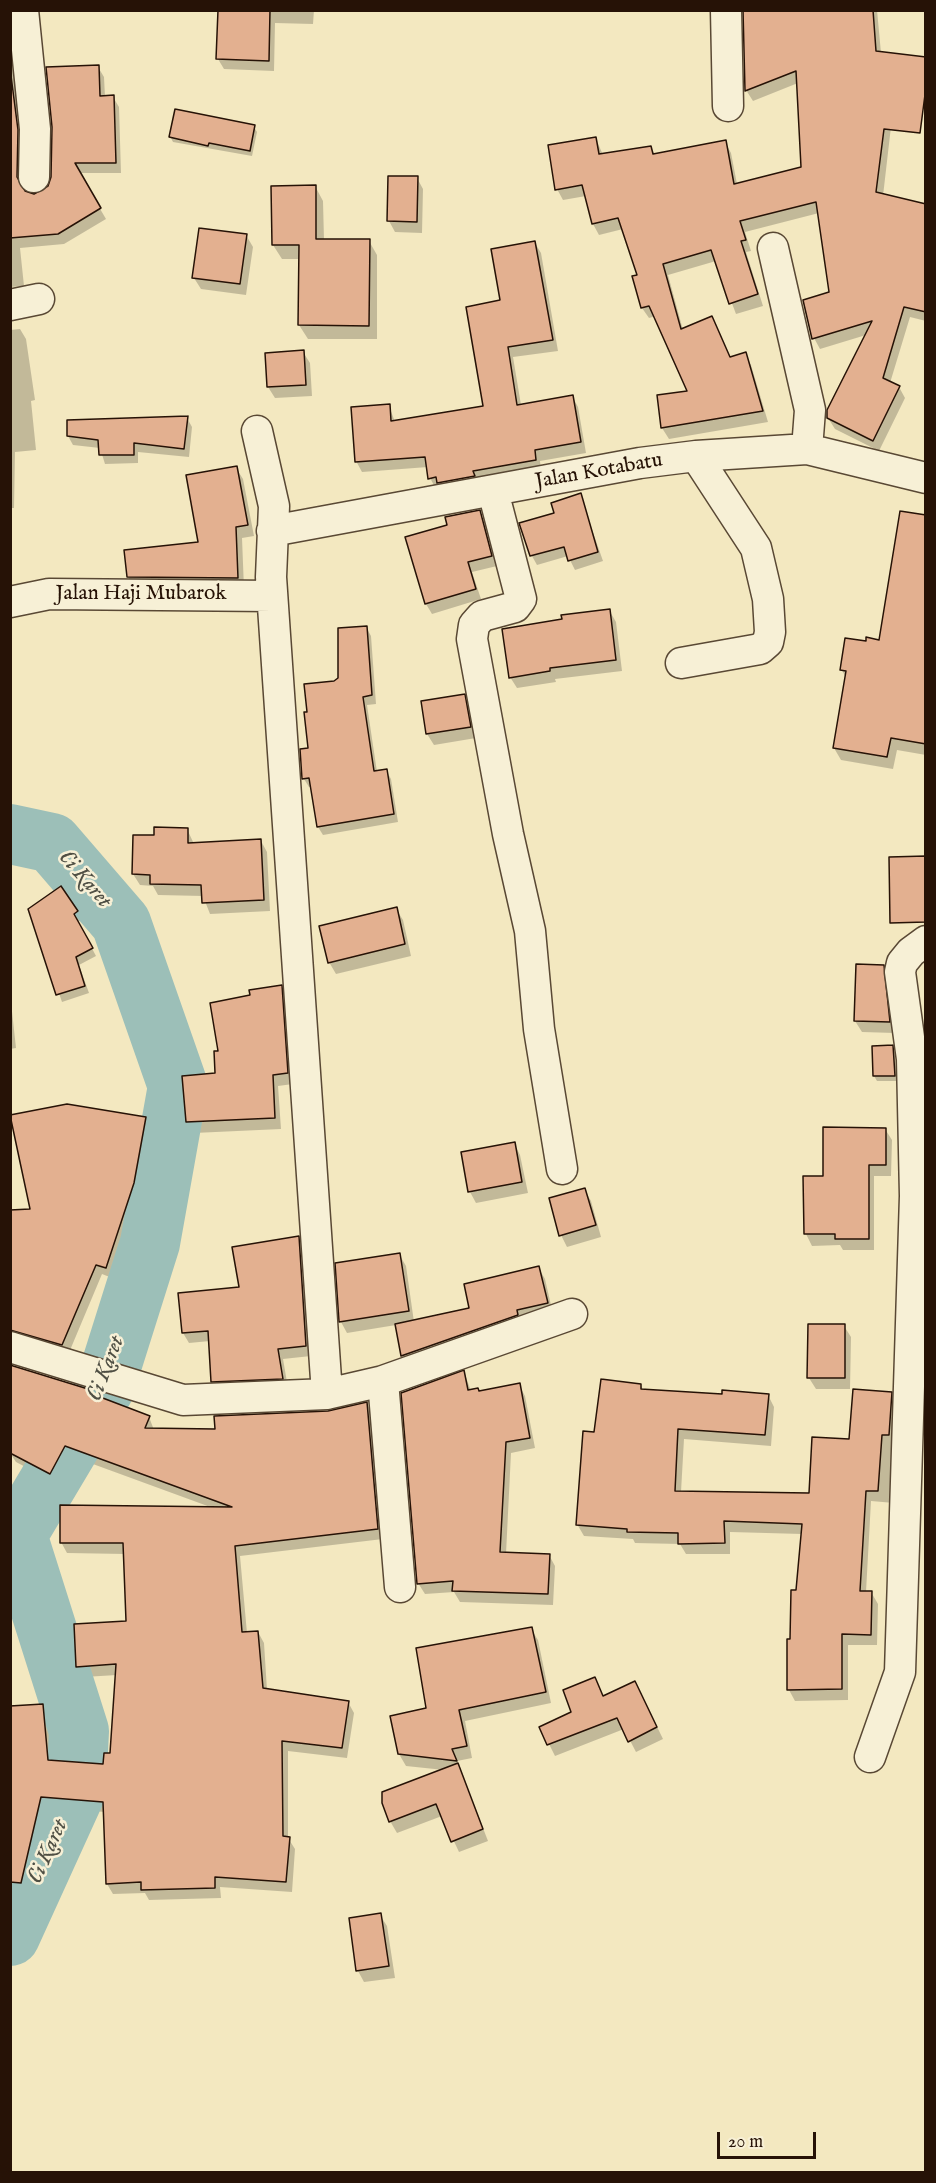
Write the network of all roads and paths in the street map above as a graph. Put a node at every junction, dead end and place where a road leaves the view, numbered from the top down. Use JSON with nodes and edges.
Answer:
{"nodes":[{"id":1,"x":23,"y":10,"type":"edge"},
{"id":2,"x":726,"y":10,"type":"edge"},
{"id":3,"x":728,"y":106,"type":"dead end"},
{"id":4,"x":23,"y":131,"type":"edge"},
{"id":5,"x":34,"y":177,"type":"dead end"},
{"id":6,"x":773,"y":248,"type":"dead end"},
{"id":7,"x":257,"y":431,"type":"dead end"},
{"id":8,"x":807,"y":449,"type":"junction"},
{"id":9,"x":696,"y":456,"type":"junction"},
{"id":10,"x":926,"y":478,"type":"edge"},
{"id":11,"x":493,"y":491,"type":"junction"},
{"id":12,"x":272,"y":531,"type":"junction"},
{"id":13,"x":272,"y":596,"type":"junction"},
{"id":14,"x":10,"y":602,"type":"edge"},
{"id":15,"x":681,"y":663,"type":"dead end"},
{"id":16,"x":926,"y":941,"type":"edge"},
{"id":17,"x":562,"y":1169,"type":"dead end"},
{"id":18,"x":572,"y":1314,"type":"dead end"},
{"id":19,"x":10,"y":1347,"type":"edge"},
{"id":20,"x":383,"y":1381,"type":"junction"},
{"id":21,"x":327,"y":1394,"type":"junction"},
{"id":22,"x":915,"y":1551,"type":"edge"},
{"id":23,"x":400,"y":1587,"type":"dead end"},
{"id":24,"x":870,"y":1757,"type":"dead end"}],
"edges":[{"from":1,"to":4,"type":"street"},
{"from":2,"to":3,"type":"street"},
{"from":4,"to":5,"type":"street"},
{"from":6,"to":8,"type":"street"},
{"from":7,"to":12,"type":"street"},
{"from":8,"to":9,"type":"street","name":"Jalan Kotabatu"},
{"from":8,"to":10,"type":"street","name":"Jalan Kotabatu"},
{"from":9,"to":11,"type":"street","name":"Jalan Kotabatu"},
{"from":9,"to":15,"type":"street"},
{"from":11,"to":12,"type":"street","name":"Jalan Kotabatu"},
{"from":11,"to":17,"type":"street"},
{"from":12,"to":13,"type":"street"},
{"from":13,"to":14,"type":"street","name":"Jalan Haji Mubarok"},
{"from":13,"to":21,"type":"street"},
{"from":16,"to":22,"type":"street"},
{"from":18,"to":20,"type":"street"},
{"from":19,"to":21,"type":"street"},
{"from":20,"to":21,"type":"street"},
{"from":20,"to":23,"type":"street"},
{"from":22,"to":24,"type":"street"}]}
